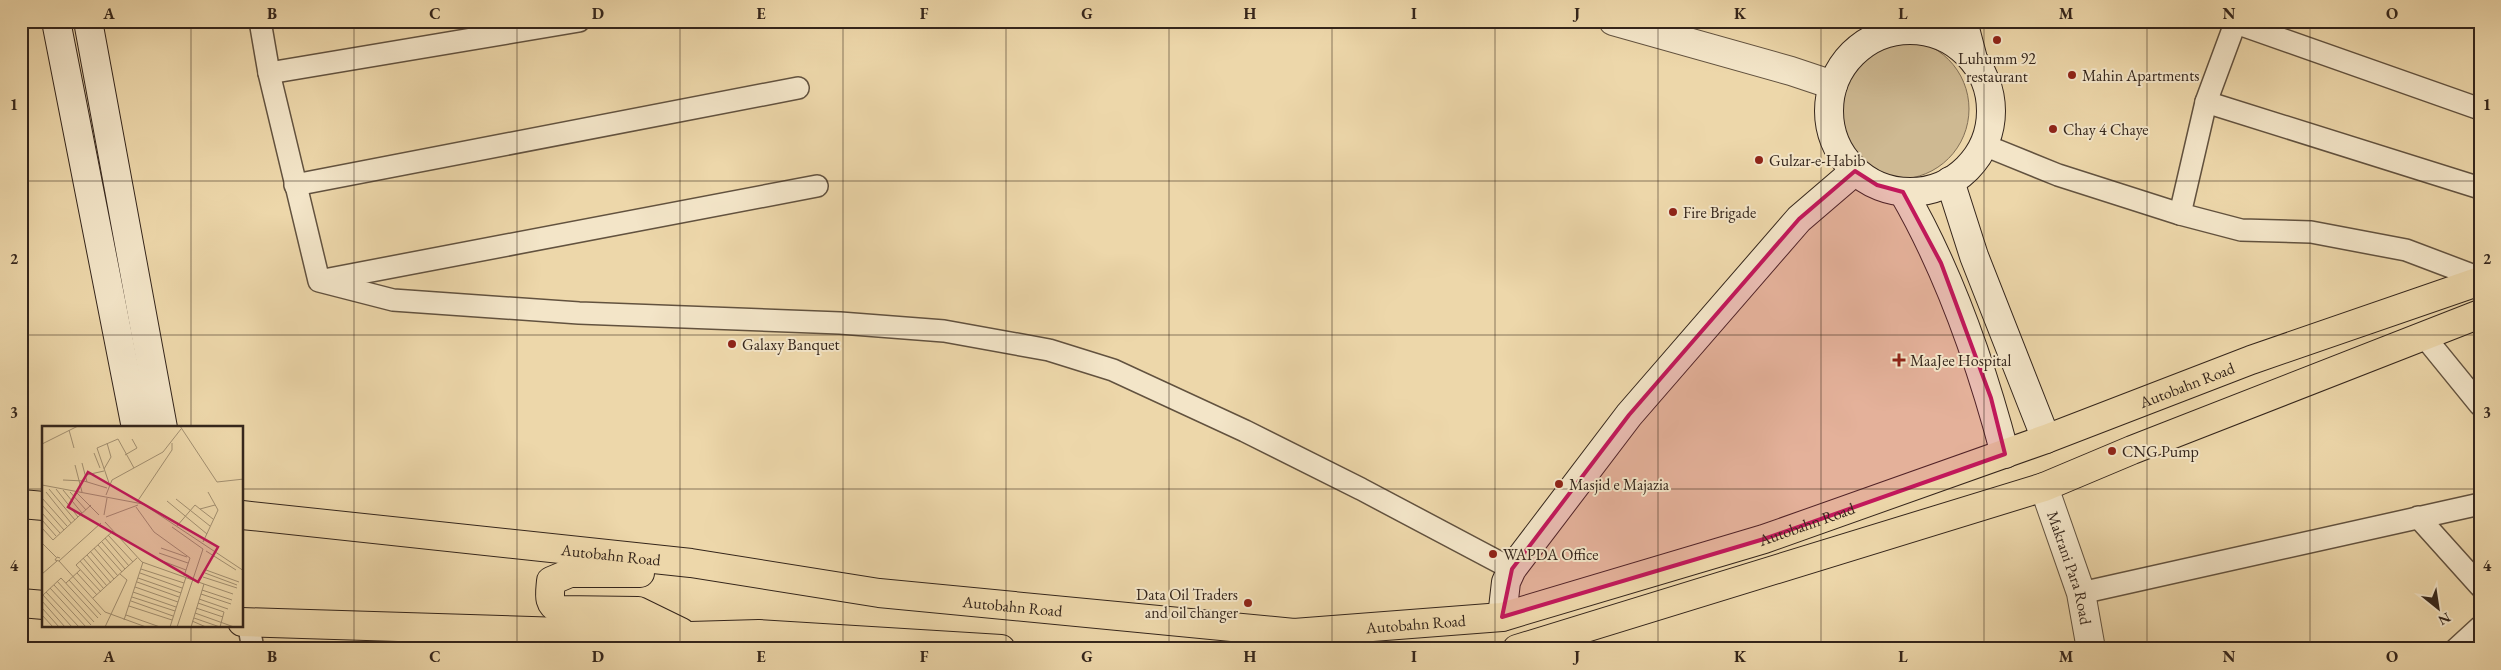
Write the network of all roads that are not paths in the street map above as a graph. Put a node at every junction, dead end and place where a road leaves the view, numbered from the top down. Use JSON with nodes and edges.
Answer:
{"nodes":[{"id":1,"x":56,"y":21,"type":"edge"},
{"id":2,"x":88,"y":21,"type":"edge"},
{"id":3,"x":260,"y":21,"type":"edge"},
{"id":4,"x":579,"y":21,"type":"edge"},
{"id":5,"x":1963,"y":21,"type":"edge"},
{"id":6,"x":2236,"y":22,"type":"edge"},
{"id":7,"x":1631,"y":24,"type":"edge"},
{"id":8,"x":1883,"y":29,"type":"edge"},
{"id":9,"x":1973,"y":59,"type":"junction"},
{"id":10,"x":269,"y":73,"type":"junction"},
{"id":11,"x":1833,"y":85,"type":"junction"},
{"id":12,"x":798,"y":88,"type":"dead end"},
{"id":13,"x":2206,"y":102,"type":"junction"},
{"id":14,"x":2480,"y":109,"type":"edge"},
{"id":15,"x":1984,"y":145,"type":"junction"},
{"id":16,"x":1855,"y":171,"type":"junction"},
{"id":17,"x":1950,"y":182,"type":"junction"},
{"id":18,"x":295,"y":185,"type":"junction"},
{"id":19,"x":817,"y":186,"type":"dead end"},
{"id":20,"x":2480,"y":188,"type":"edge"},
{"id":21,"x":1903,"y":192,"type":"junction"},
{"id":22,"x":2180,"y":214,"type":"junction"},
{"id":23,"x":2480,"y":279,"type":"edge"},
{"id":24,"x":319,"y":281,"type":"junction"},
{"id":25,"x":2480,"y":314,"type":"edge"},
{"id":26,"x":2423,"y":334,"type":"junction"},
{"id":27,"x":2480,"y":404,"type":"edge"},
{"id":28,"x":136,"y":426,"type":"edge"},
{"id":29,"x":163,"y":426,"type":"edge"},
{"id":30,"x":2046,"y":439,"type":"junction"},
{"id":31,"x":2005,"y":454,"type":"junction"},
{"id":32,"x":2044,"y":487,"type":"junction"},
{"id":33,"x":21,"y":504,"type":"edge"},
{"id":34,"x":42,"y":506,"type":"edge"},
{"id":35,"x":2478,"y":509,"type":"edge"},
{"id":36,"x":244,"y":515,"type":"edge"},
{"id":37,"x":2418,"y":517,"type":"junction"},
{"id":38,"x":691,"y":563,"type":"junction"},
{"id":39,"x":1512,"y":569,"type":"junction"},
{"id":40,"x":2480,"y":586,"type":"edge"},
{"id":41,"x":2081,"y":593,"type":"junction"},
{"id":42,"x":21,"y":602,"type":"edge"},
{"id":43,"x":42,"y":605,"type":"edge"},
{"id":44,"x":1502,"y":616,"type":"junction"},
{"id":45,"x":245,"y":622,"type":"edge"},
{"id":46,"x":2480,"y":627,"type":"edge"},
{"id":47,"x":690,"y":636,"type":"junction"},
{"id":48,"x":758,"y":641,"type":"edge"},
{"id":49,"x":1533,"y":647,"type":"edge"},
{"id":50,"x":252,"y":649,"type":"edge"},
{"id":51,"x":1001,"y":649,"type":"edge"},
{"id":52,"x":2091,"y":649,"type":"edge"},
{"id":53,"x":2456,"y":649,"type":"edge"}],
"edges":[{"from":1,"to":28,"type":"main road"},
{"from":2,"to":29,"type":"main road"},
{"from":3,"to":10,"type":"street"},
{"from":4,"to":10,"type":"street"},
{"from":5,"to":9,"type":"main road"},
{"from":6,"to":13,"type":"street"},
{"from":6,"to":14,"type":"street"},
{"from":7,"to":11,"type":"main road"},
{"from":8,"to":9,"type":"main road"},
{"from":8,"to":11,"type":"main road"},
{"from":9,"to":15,"type":"main road"},
{"from":10,"to":18,"type":"street"},
{"from":11,"to":16,"type":"main road"},
{"from":12,"to":18,"type":"street"},
{"from":13,"to":20,"type":"street"},
{"from":13,"to":22,"type":"street"},
{"from":15,"to":17,"type":"main road"},
{"from":15,"to":22,"type":"street"},
{"from":16,"to":21,"type":"main road"},
{"from":16,"to":39,"type":"main road"},
{"from":17,"to":21,"type":"main road"},
{"from":17,"to":30,"type":"main road"},
{"from":18,"to":24,"type":"street"},
{"from":19,"to":24,"type":"street"},
{"from":21,"to":31,"type":"main road"},
{"from":22,"to":23,"type":"street"},
{"from":23,"to":30,"type":"highway","name":"Autobahn Road"},
{"from":24,"to":39,"type":"street"},
{"from":25,"to":26,"type":"highway"},
{"from":26,"to":27,"type":"street"},
{"from":26,"to":32,"type":"highway"},
{"from":30,"to":31,"type":"highway","name":"Autobahn Road"},
{"from":31,"to":44,"type":"highway","name":"Autobahn Road"},
{"from":32,"to":41,"type":"main road","name":"Makrani Para Road"},
{"from":32,"to":49,"type":"highway"},
{"from":33,"to":34,"type":"highway"},
{"from":35,"to":37,"type":"street"},
{"from":36,"to":38,"type":"highway","name":"Autobahn Road"},
{"from":37,"to":40,"type":"street"},
{"from":37,"to":41,"type":"street"},
{"from":38,"to":44,"type":"highway","name":"Autobahn Road"},
{"from":38,"to":47,"type":"highway"},
{"from":39,"to":44,"type":"main road"},
{"from":41,"to":52,"type":"main road","name":"Makrani Para Road"},
{"from":42,"to":43,"type":"highway"},
{"from":45,"to":47,"type":"highway"},
{"from":45,"to":50,"type":"street"},
{"from":46,"to":53,"type":"street"},
{"from":47,"to":48,"type":"highway"},
{"from":48,"to":51,"type":"highway"}]}
